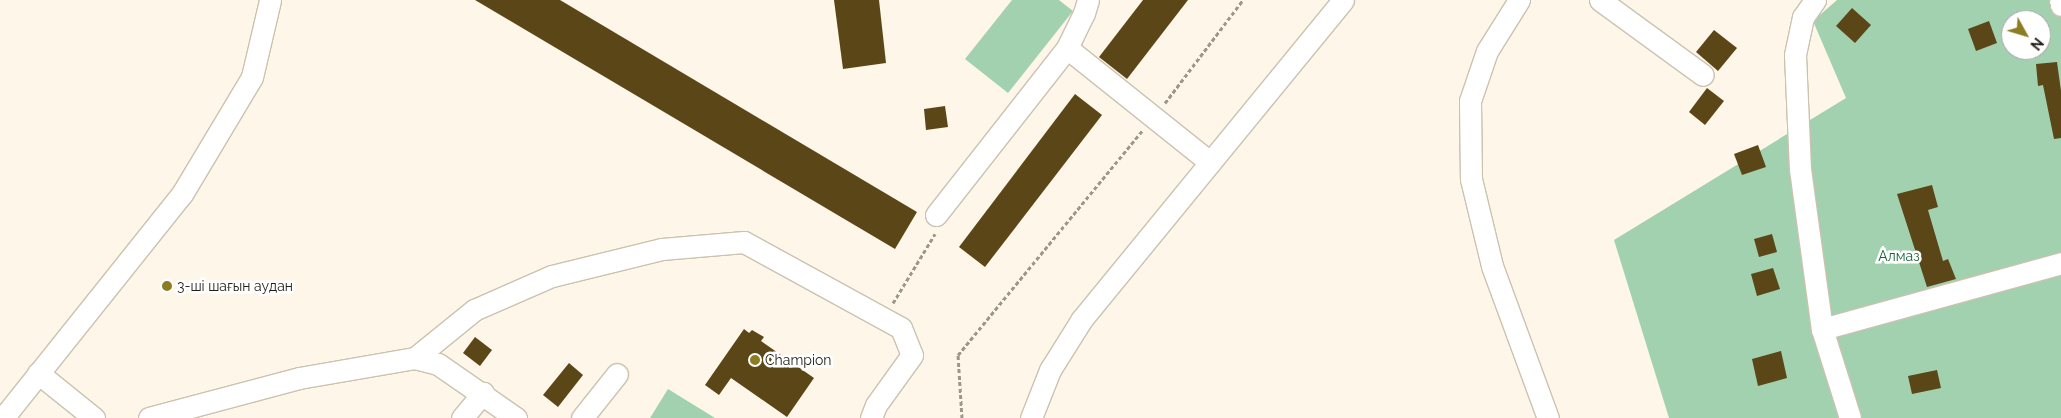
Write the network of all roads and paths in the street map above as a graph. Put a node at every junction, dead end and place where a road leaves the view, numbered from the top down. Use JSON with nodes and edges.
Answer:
{"nodes":[{"id":1,"x":270,"y":0,"type":"edge"},
{"id":2,"x":1088,"y":0,"type":"edge"},
{"id":3,"x":1243,"y":0,"type":"edge"},
{"id":4,"x":1343,"y":0,"type":"edge"},
{"id":5,"x":1519,"y":0,"type":"edge"},
{"id":6,"x":1600,"y":0,"type":"edge"},
{"id":7,"x":1815,"y":0,"type":"edge"},
{"id":8,"x":2060,"y":0,"type":"edge"},
{"id":9,"x":2061,"y":5,"type":"edge"},
{"id":10,"x":1066,"y":48,"type":"junction"},
{"id":11,"x":1703,"y":75,"type":"dead end"},
{"id":12,"x":1154,"y":118,"type":"junction"},
{"id":13,"x":1210,"y":162,"type":"junction"},
{"id":14,"x":936,"y":215,"type":"joint"},
{"id":15,"x":2061,"y":263,"type":"edge"},
{"id":16,"x":883,"y":318,"type":"junction"},
{"id":17,"x":1822,"y":330,"type":"junction"},
{"id":18,"x":415,"y":358,"type":"junction"},
{"id":19,"x":38,"y":373,"type":"junction"},
{"id":20,"x":617,"y":374,"type":"dead end"},
{"id":21,"x":483,"y":393,"type":"junction"},
{"id":22,"x":4,"y":418,"type":"edge"},
{"id":23,"x":94,"y":418,"type":"edge"},
{"id":24,"x":149,"y":418,"type":"edge"},
{"id":25,"x":462,"y":418,"type":"edge"},
{"id":26,"x":516,"y":418,"type":"edge"},
{"id":27,"x":582,"y":418,"type":"edge"},
{"id":28,"x":871,"y":418,"type":"edge"},
{"id":29,"x":962,"y":418,"type":"edge"},
{"id":30,"x":1031,"y":418,"type":"edge"},
{"id":31,"x":1548,"y":418,"type":"edge"},
{"id":32,"x":1850,"y":418,"type":"edge"}],
"edges":[{"from":1,"to":19,"type":"street"},
{"from":2,"to":10,"type":"street"},
{"from":3,"to":12,"type":"path"},
{"from":4,"to":13,"type":"street"},
{"from":5,"to":31,"type":"street"},
{"from":6,"to":11,"type":"street"},
{"from":7,"to":17,"type":"street"},
{"from":8,"to":9,"type":"street"},
{"from":10,"to":12,"type":"street"},
{"from":10,"to":14,"type":"street"},
{"from":12,"to":13,"type":"street"},
{"from":12,"to":29,"type":"path"},
{"from":13,"to":30,"type":"street"},
{"from":14,"to":16,"type":"path"},
{"from":15,"to":17,"type":"street"},
{"from":16,"to":18,"type":"street"},
{"from":16,"to":28,"type":"street"},
{"from":17,"to":32,"type":"street"},
{"from":18,"to":21,"type":"street"},
{"from":18,"to":24,"type":"street"},
{"from":19,"to":22,"type":"street"},
{"from":19,"to":23,"type":"street"},
{"from":20,"to":27,"type":"street"},
{"from":21,"to":25,"type":"street"},
{"from":21,"to":26,"type":"street"}]}
